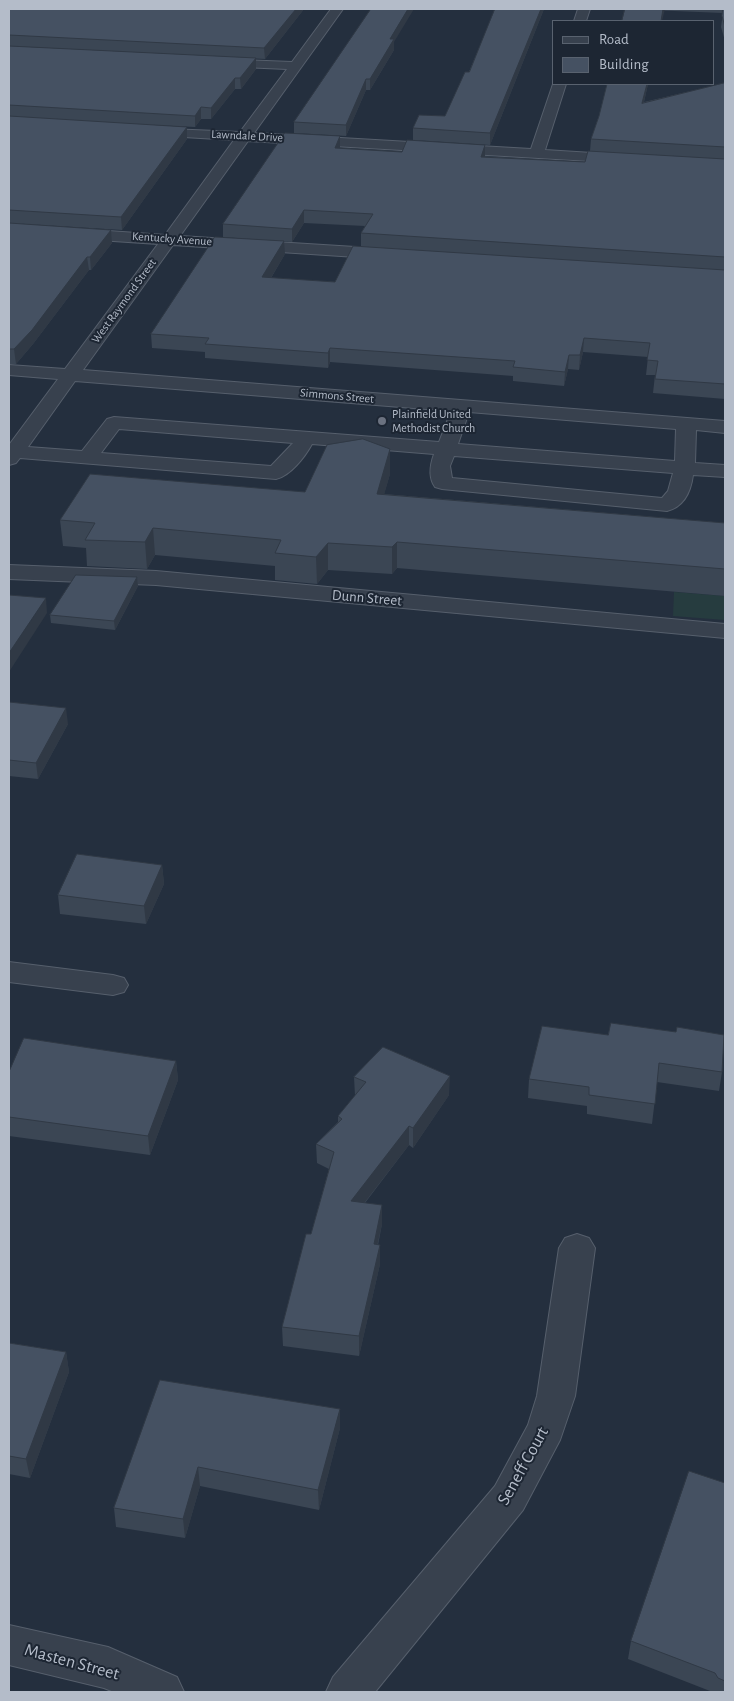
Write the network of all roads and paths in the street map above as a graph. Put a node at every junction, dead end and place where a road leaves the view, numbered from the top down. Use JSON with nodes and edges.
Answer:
{"nodes":[{"id":1,"x":337,"y":9,"type":"edge"},
{"id":2,"x":206,"y":61,"type":"edge"},
{"id":3,"x":295,"y":66,"type":"junction"},
{"id":4,"x":560,"y":85,"type":"edge"},
{"id":5,"x":136,"y":130,"type":"edge"},
{"id":6,"x":244,"y":136,"type":"junction"},
{"id":7,"x":537,"y":154,"type":"junction"},
{"id":8,"x":636,"y":159,"type":"edge"},
{"id":9,"x":9,"y":229,"type":"edge"},
{"id":10,"x":169,"y":238,"type":"junction"},
{"id":11,"x":407,"y":255,"type":"edge"},
{"id":12,"x":9,"y":370,"type":"edge"},
{"id":13,"x":70,"y":374,"type":"junction"},
{"id":14,"x":462,"y":406,"type":"junction"},
{"id":15,"x":686,"y":424,"type":"junction"},
{"id":16,"x":725,"y":427,"type":"edge"},
{"id":17,"x":306,"y":438,"type":"junction"},
{"id":18,"x":446,"y":450,"type":"junction"},
{"id":19,"x":11,"y":455,"type":"edge"},
{"id":20,"x":87,"y":458,"type":"junction"},
{"id":21,"x":683,"y":467,"type":"junction"},
{"id":22,"x":725,"y":471,"type":"edge"},
{"id":23,"x":9,"y":572,"type":"edge"},
{"id":24,"x":725,"y":632,"type":"edge"},
{"id":25,"x":9,"y":972,"type":"edge"},
{"id":26,"x":112,"y":984,"type":"dead end"},
{"id":27,"x":577,"y":1248,"type":"dead end"},
{"id":28,"x":9,"y":1645,"type":"edge"},
{"id":29,"x":162,"y":1692,"type":"edge"},
{"id":30,"x":348,"y":1692,"type":"edge"}],
"edges":[{"from":1,"to":3,"type":"street","name":"West Raymond Street"},
{"from":2,"to":3,"type":"street"},
{"from":3,"to":6,"type":"street","name":"West Raymond Street"},
{"from":4,"to":7,"type":"street"},
{"from":5,"to":6,"type":"street","name":"Lawndale Drive"},
{"from":6,"to":7,"type":"street","name":"Lawndale Drive"},
{"from":6,"to":10,"type":"street","name":"West Raymond Street"},
{"from":7,"to":8,"type":"street","name":"Lawndale Drive"},
{"from":9,"to":10,"type":"street","name":"Kentucky Avenue"},
{"from":10,"to":11,"type":"street","name":"Kentucky Avenue"},
{"from":10,"to":13,"type":"street","name":"West Raymond Street"},
{"from":12,"to":13,"type":"street","name":"Simmons Street"},
{"from":13,"to":14,"type":"street","name":"Simmons Street"},
{"from":13,"to":19,"type":"street","name":"West Raymond Street"},
{"from":14,"to":15,"type":"street","name":"Simmons Street"},
{"from":14,"to":18,"type":"street"},
{"from":15,"to":16,"type":"street","name":"Simmons Street"},
{"from":15,"to":21,"type":"street"},
{"from":17,"to":18,"type":"street"},
{"from":17,"to":20,"type":"street"},
{"from":17,"to":20,"type":"street"},
{"from":18,"to":21,"type":"street"},
{"from":18,"to":21,"type":"street"},
{"from":19,"to":20,"type":"street"},
{"from":21,"to":22,"type":"street"},
{"from":23,"to":24,"type":"street","name":"Dunn Street"},
{"from":25,"to":26,"type":"street"},
{"from":27,"to":30,"type":"street","name":"Seneff Court"},
{"from":28,"to":29,"type":"street","name":"Masten Street"}]}
